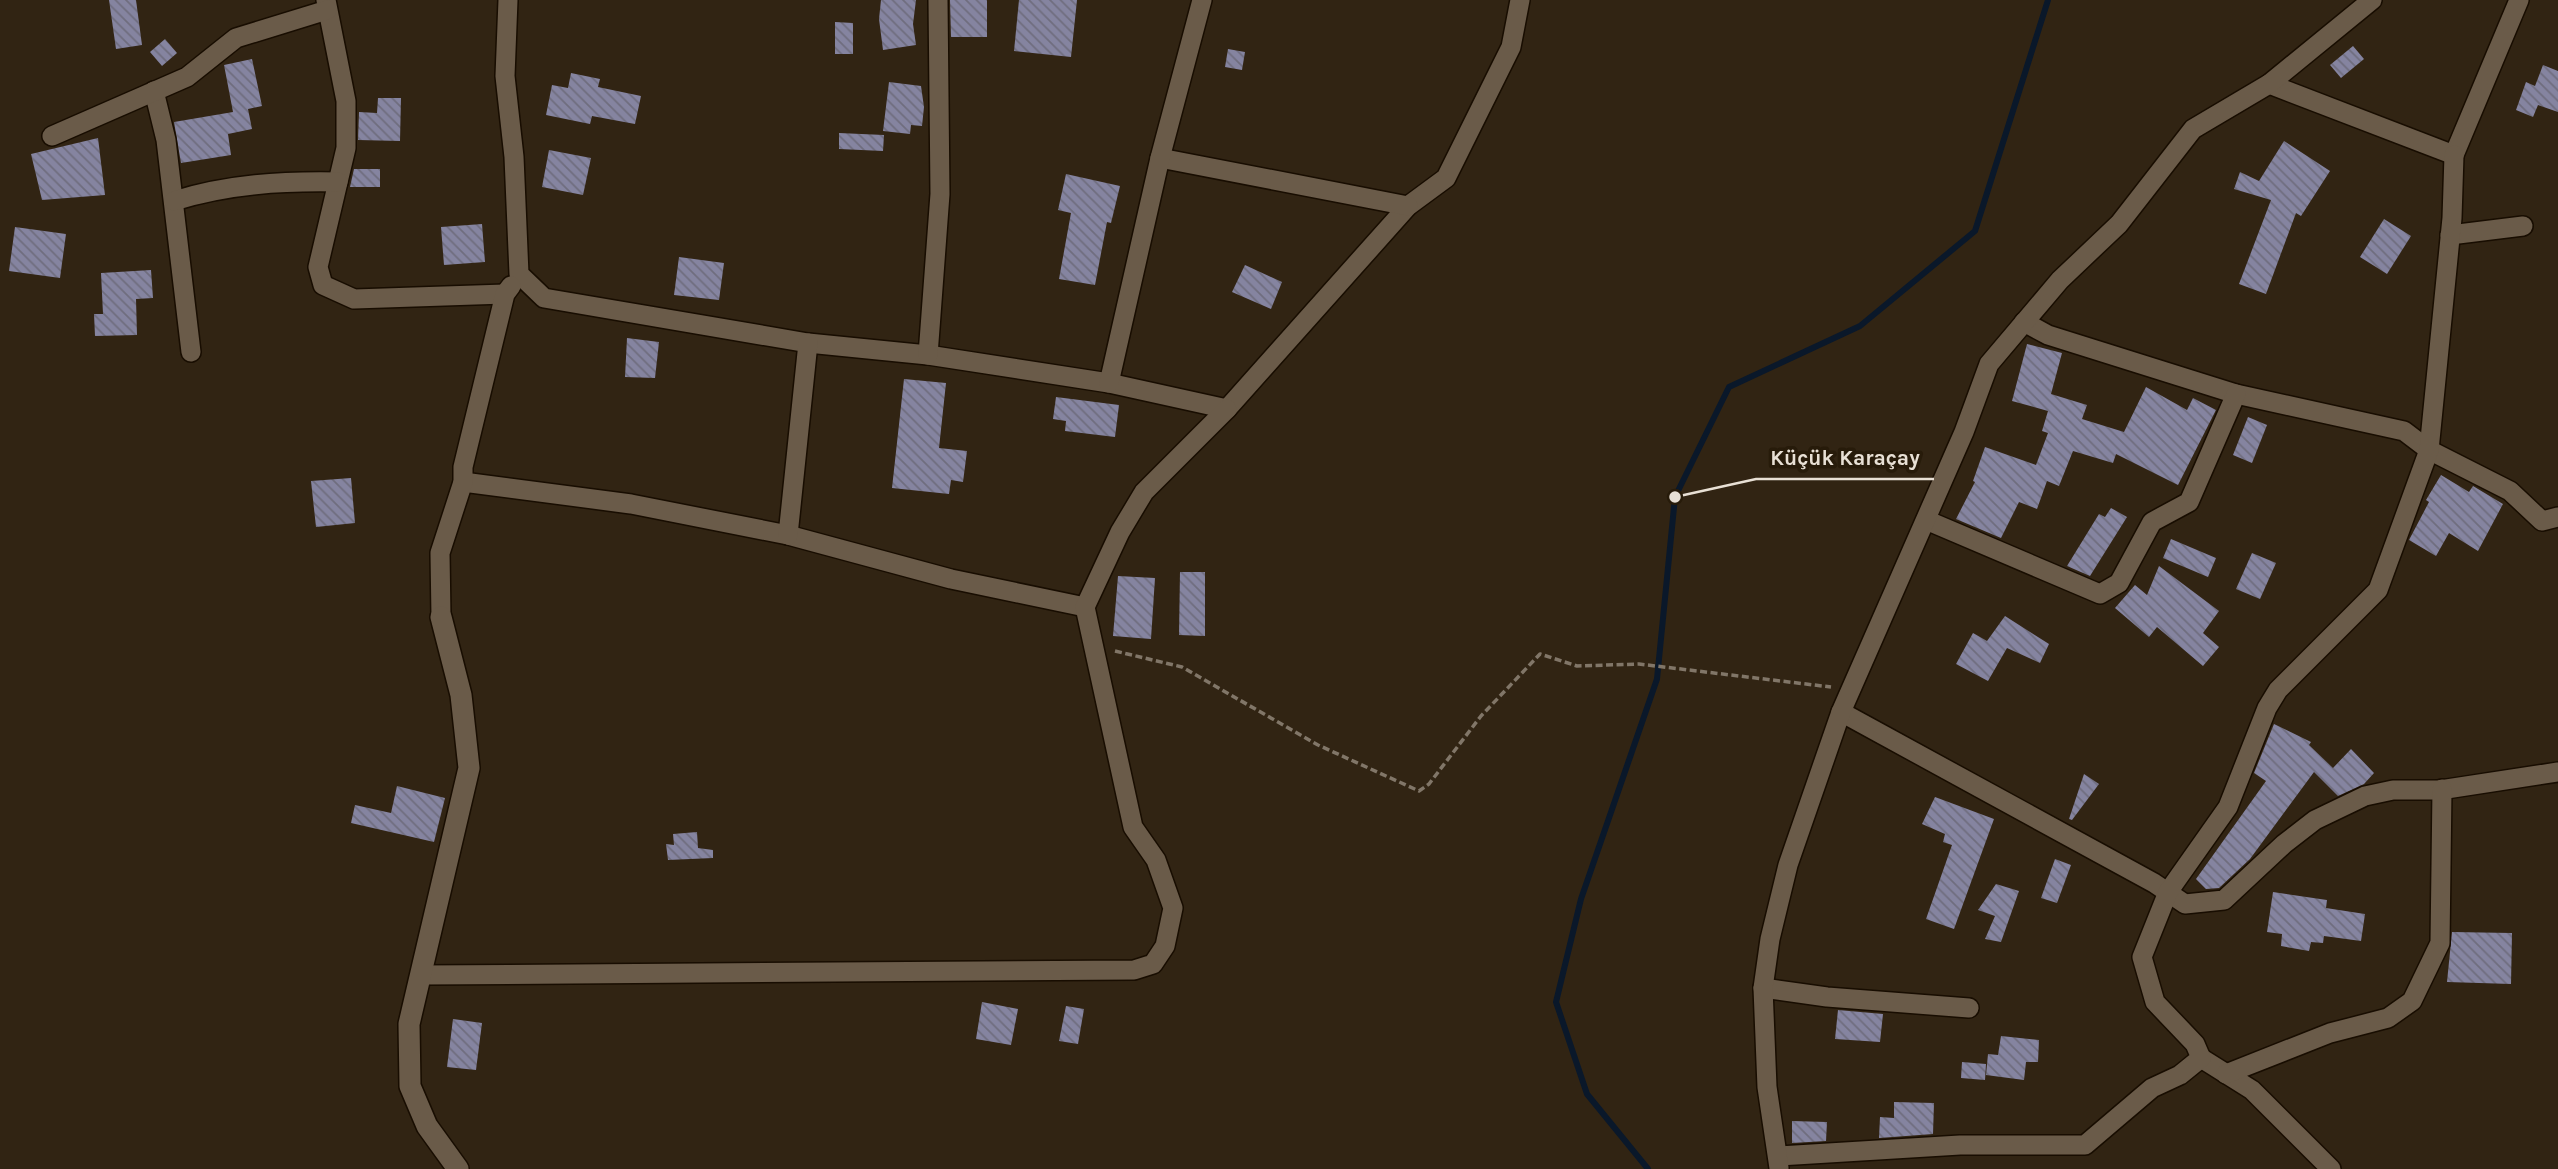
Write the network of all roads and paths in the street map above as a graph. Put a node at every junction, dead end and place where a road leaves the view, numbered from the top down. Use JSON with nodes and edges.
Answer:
{"nodes":[{"id":1,"x":508,"y":0,"type":"edge"},
{"id":2,"x":938,"y":0,"type":"edge"},
{"id":3,"x":1202,"y":0,"type":"edge"},
{"id":4,"x":1520,"y":0,"type":"edge"},
{"id":5,"x":2372,"y":0,"type":"edge"},
{"id":6,"x":2519,"y":0,"type":"edge"},
{"id":7,"x":327,"y":5,"type":"edge"},
{"id":8,"x":2269,"y":83,"type":"junction"},
{"id":9,"x":154,"y":91,"type":"junction"},
{"id":10,"x":52,"y":136,"type":"dead end"},
{"id":11,"x":2454,"y":155,"type":"junction"},
{"id":12,"x":1160,"y":158,"type":"junction"},
{"id":13,"x":338,"y":182,"type":"junction"},
{"id":14,"x":174,"y":201,"type":"junction"},
{"id":15,"x":1409,"y":205,"type":"junction"},
{"id":16,"x":2523,"y":226,"type":"dead end"},
{"id":17,"x":2450,"y":235,"type":"junction"},
{"id":18,"x":519,"y":274,"type":"junction"},
{"id":19,"x":505,"y":294,"type":"junction"},
{"id":20,"x":2024,"y":322,"type":"junction"},
{"id":21,"x":808,"y":343,"type":"junction"},
{"id":22,"x":191,"y":352,"type":"dead end"},
{"id":23,"x":928,"y":355,"type":"junction"},
{"id":24,"x":1110,"y":383,"type":"junction"},
{"id":25,"x":2236,"y":394,"type":"junction"},
{"id":26,"x":1227,"y":409,"type":"junction"},
{"id":27,"x":2429,"y":450,"type":"junction"},
{"id":28,"x":463,"y":482,"type":"junction"},
{"id":29,"x":2558,"y":517,"type":"edge"},
{"id":30,"x":1926,"y":520,"type":"junction"},
{"id":31,"x":788,"y":535,"type":"junction"},
{"id":32,"x":1085,"y":607,"type":"junction"},
{"id":33,"x":441,"y":617,"type":"joint"},
{"id":34,"x":1095,"y":655,"type":"junction"},
{"id":35,"x":1852,"y":690,"type":"junction"},
{"id":36,"x":1841,"y":712,"type":"junction"},
{"id":37,"x":2558,"y":772,"type":"edge"},
{"id":38,"x":2442,"y":789,"type":"junction"},
{"id":39,"x":2168,"y":892,"type":"junction"},
{"id":40,"x":422,"y":975,"type":"junction"},
{"id":41,"x":1763,"y":988,"type":"junction"},
{"id":42,"x":1969,"y":1007,"type":"dead end"},
{"id":43,"x":2202,"y":1058,"type":"junction"},
{"id":44,"x":2226,"y":1074,"type":"junction"},
{"id":45,"x":1779,"y":1163,"type":"edge"},
{"id":46,"x":458,"y":1169,"type":"edge"},
{"id":47,"x":2332,"y":1169,"type":"edge"}],
"edges":[{"from":1,"to":18,"type":"street"},
{"from":2,"to":23,"type":"street"},
{"from":3,"to":12,"type":"street"},
{"from":4,"to":15,"type":"street"},
{"from":5,"to":8,"type":"street"},
{"from":6,"to":11,"type":"street"},
{"from":7,"to":9,"type":"street"},
{"from":7,"to":13,"type":"street"},
{"from":8,"to":11,"type":"street"},
{"from":8,"to":20,"type":"street"},
{"from":9,"to":10,"type":"street"},
{"from":9,"to":14,"type":"street"},
{"from":11,"to":17,"type":"street"},
{"from":12,"to":15,"type":"street"},
{"from":12,"to":24,"type":"street"},
{"from":13,"to":14,"type":"street"},
{"from":13,"to":19,"type":"street"},
{"from":14,"to":22,"type":"street"},
{"from":15,"to":26,"type":"street"},
{"from":16,"to":17,"type":"street"},
{"from":17,"to":27,"type":"street"},
{"from":18,"to":19,"type":"street"},
{"from":18,"to":21,"type":"street"},
{"from":19,"to":28,"type":"street"},
{"from":20,"to":25,"type":"street"},
{"from":20,"to":30,"type":"street"},
{"from":21,"to":23,"type":"street"},
{"from":21,"to":31,"type":"street"},
{"from":23,"to":24,"type":"street"},
{"from":24,"to":26,"type":"street"},
{"from":25,"to":27,"type":"street"},
{"from":25,"to":30,"type":"street"},
{"from":26,"to":32,"type":"street"},
{"from":27,"to":29,"type":"street"},
{"from":27,"to":39,"type":"street"},
{"from":28,"to":31,"type":"street"},
{"from":28,"to":33,"type":"street"},
{"from":30,"to":35,"type":"street"},
{"from":31,"to":32,"type":"street"},
{"from":32,"to":34,"type":"street"},
{"from":33,"to":40,"type":"street"},
{"from":34,"to":35,"type":"path"},
{"from":34,"to":40,"type":"street"},
{"from":35,"to":36,"type":"street"},
{"from":36,"to":39,"type":"street"},
{"from":36,"to":41,"type":"street"},
{"from":37,"to":38,"type":"street"},
{"from":38,"to":39,"type":"street"},
{"from":38,"to":44,"type":"street"},
{"from":39,"to":43,"type":"street"},
{"from":40,"to":46,"type":"street"},
{"from":41,"to":42,"type":"street"},
{"from":41,"to":45,"type":"street"},
{"from":43,"to":44,"type":"street"},
{"from":43,"to":45,"type":"street"},
{"from":44,"to":47,"type":"street"}]}
